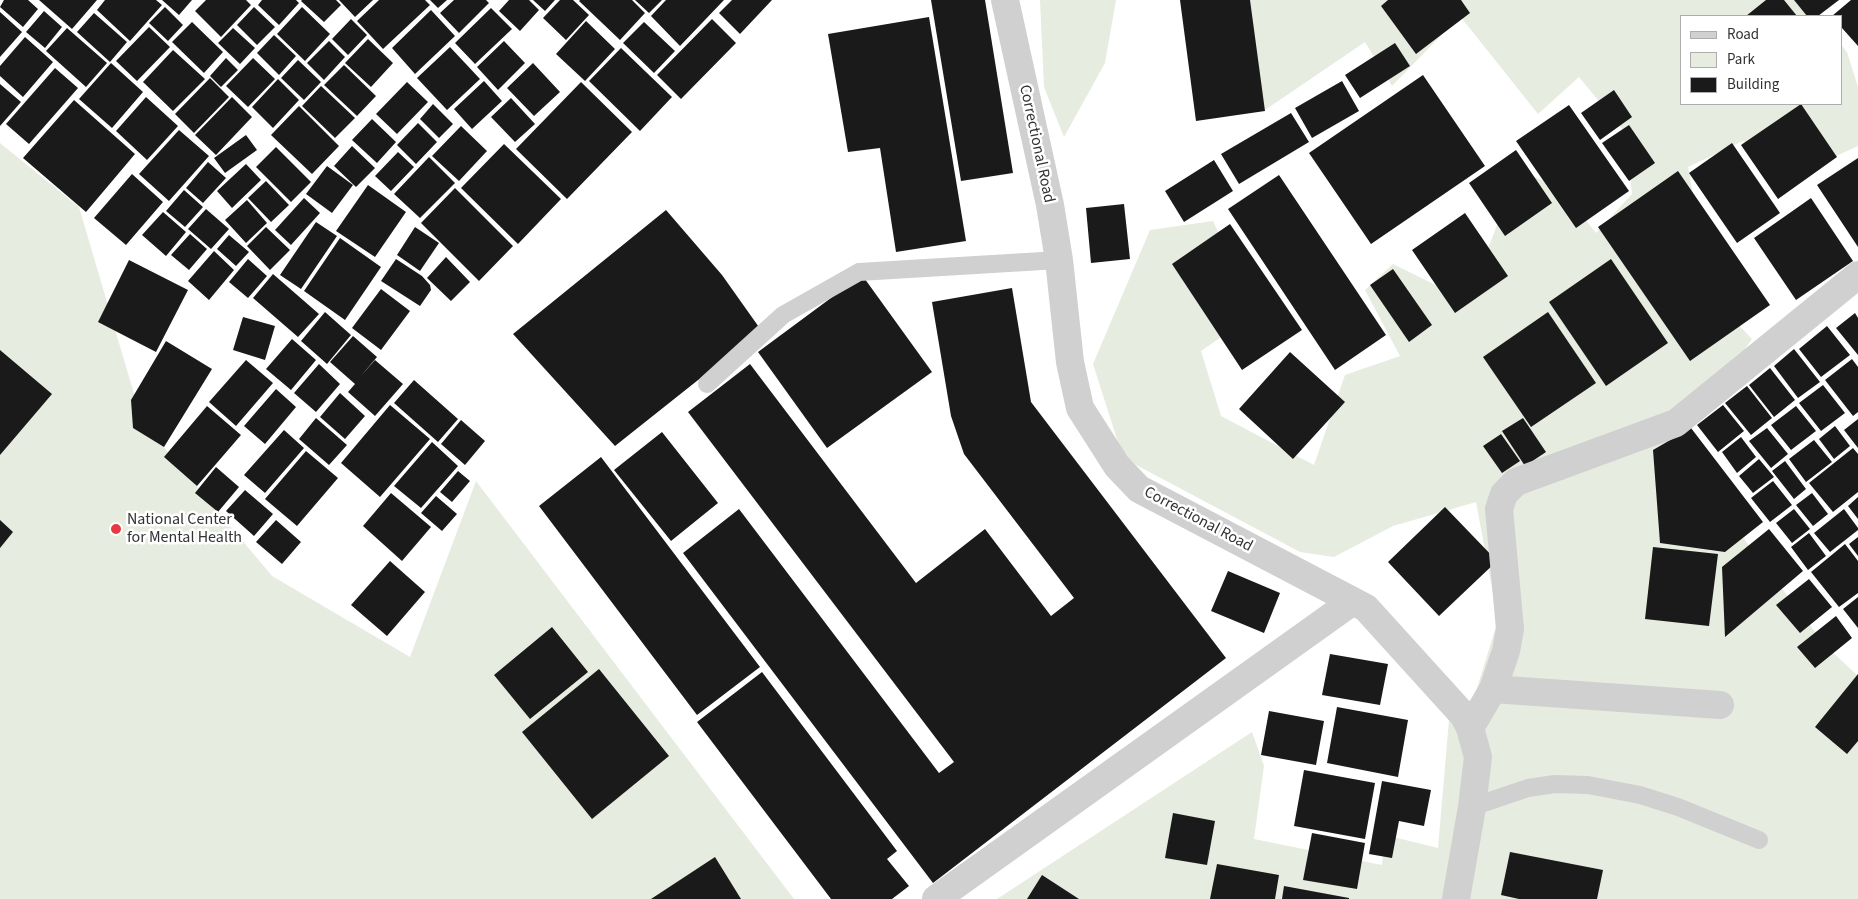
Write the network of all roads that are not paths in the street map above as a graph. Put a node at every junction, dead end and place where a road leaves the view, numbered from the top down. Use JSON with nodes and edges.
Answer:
{"nodes":[{"id":1,"x":1005,"y":0,"type":"edge"},
{"id":2,"x":1059,"y":260,"type":"junction"},
{"id":3,"x":1858,"y":274,"type":"edge"},
{"id":4,"x":707,"y":384,"type":"dead end"},
{"id":5,"x":1353,"y":601,"type":"junction"},
{"id":6,"x":1494,"y":689,"type":"junction"},
{"id":7,"x":1720,"y":705,"type":"dead end"},
{"id":8,"x":1470,"y":728,"type":"junction"},
{"id":9,"x":1472,"y":807,"type":"junction"},
{"id":10,"x":1759,"y":840,"type":"dead end"},
{"id":11,"x":936,"y":899,"type":"edge"},
{"id":12,"x":1456,"y":899,"type":"edge"}],
"edges":[{"from":1,"to":2,"type":"street","name":"Correctional Road"},
{"from":2,"to":4,"type":"lane"},
{"from":2,"to":5,"type":"street","name":"Correctional Road"},
{"from":3,"to":6,"type":"street"},
{"from":5,"to":8,"type":"street","name":"Correctional Road"},
{"from":5,"to":11,"type":"street"},
{"from":6,"to":7,"type":"street"},
{"from":6,"to":8,"type":"street"},
{"from":8,"to":9,"type":"street","name":"Correctional Road"},
{"from":9,"to":10,"type":"lane"},
{"from":9,"to":12,"type":"street","name":"Correctional Road"}]}
